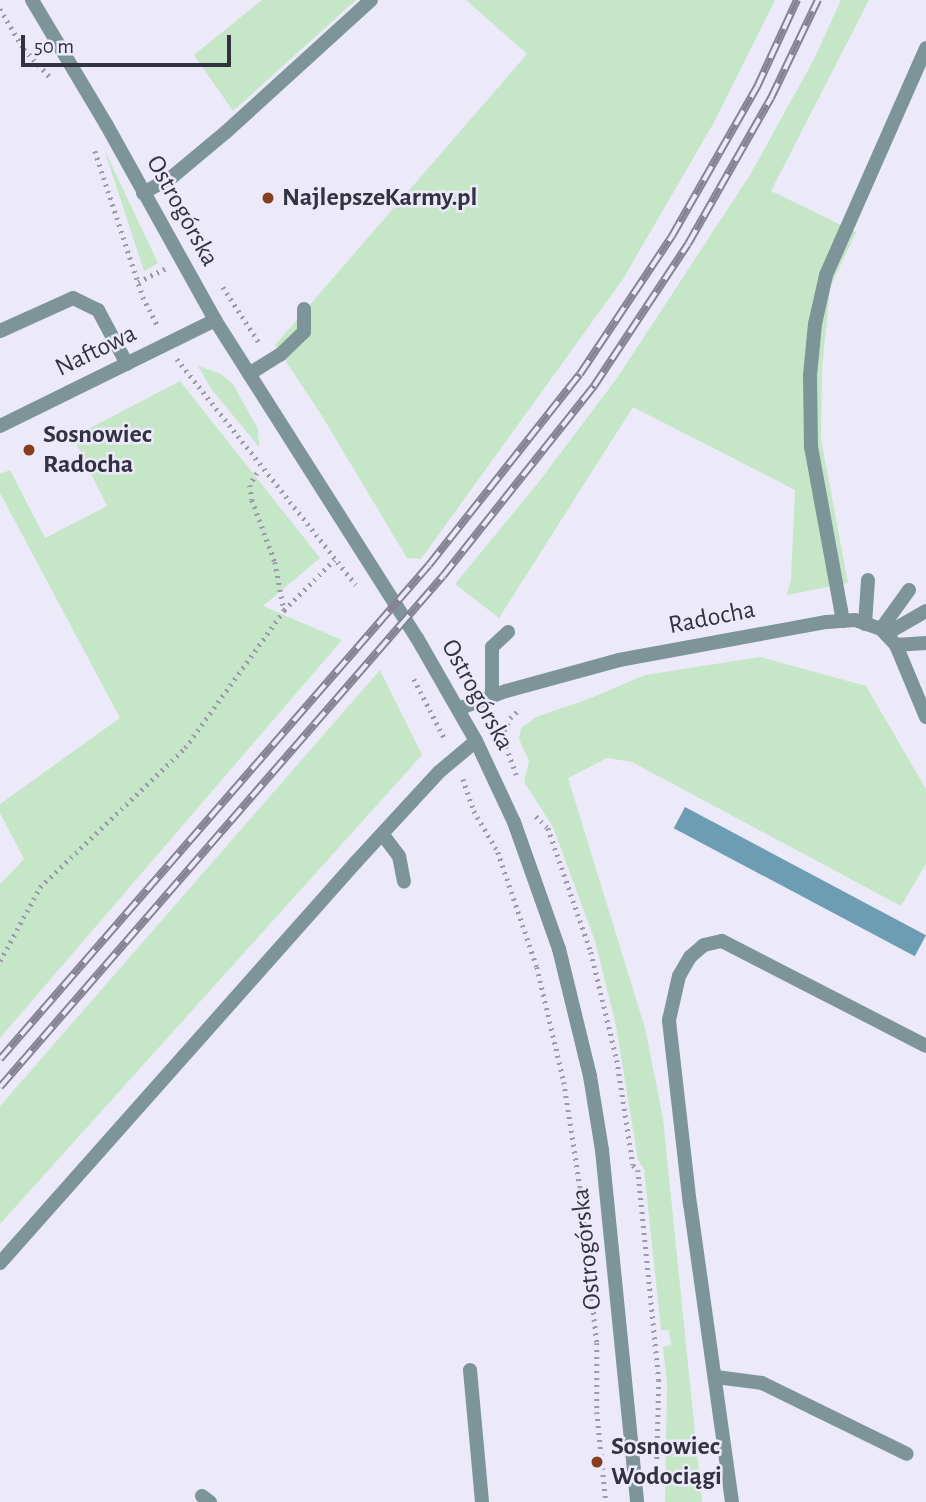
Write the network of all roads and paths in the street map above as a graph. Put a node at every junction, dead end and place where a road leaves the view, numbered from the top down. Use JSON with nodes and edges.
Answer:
{"nodes":[{"id":1,"x":32,"y":0,"type":"edge"},
{"id":2,"x":371,"y":0,"type":"edge"},
{"id":3,"x":0,"y":9,"type":"edge"},
{"id":4,"x":926,"y":48,"type":"edge"},
{"id":5,"x":53,"y":81,"type":"dead end"},
{"id":6,"x":91,"y":143,"type":"dead end"},
{"id":7,"x":143,"y":193,"type":"junction"},
{"id":8,"x":304,"y":309,"type":"dead end"},
{"id":9,"x":215,"y":320,"type":"junction"},
{"id":10,"x":0,"y":331,"type":"edge"},
{"id":11,"x":168,"y":343,"type":"junction"},
{"id":12,"x":127,"y":364,"type":"junction"},
{"id":13,"x":249,"y":374,"type":"junction"},
{"id":14,"x":0,"y":426,"type":"edge"},
{"id":15,"x":257,"y":473,"type":"dead end"},
{"id":16,"x":334,"y":560,"type":"junction"},
{"id":17,"x":868,"y":580,"type":"dead end"},
{"id":18,"x":909,"y":590,"type":"dead end"},
{"id":19,"x":361,"y":592,"type":"dead end"},
{"id":20,"x":284,"y":610,"type":"junction"},
{"id":21,"x":926,"y":611,"type":"edge"},
{"id":22,"x":843,"y":621,"type":"junction"},
{"id":23,"x":865,"y":624,"type":"junction"},
{"id":24,"x":508,"y":632,"type":"dead end"},
{"id":25,"x":888,"y":636,"type":"junction"},
{"id":26,"x":926,"y":643,"type":"edge"},
{"id":27,"x":409,"y":669,"type":"dead end"},
{"id":28,"x":538,"y":681,"type":"junction"},
{"id":29,"x":492,"y":696,"type":"junction"},
{"id":30,"x":458,"y":709,"type":"junction"},
{"id":31,"x":926,"y":717,"type":"edge"},
{"id":32,"x":476,"y":741,"type":"junction"},
{"id":33,"x":455,"y":758,"type":"junction"},
{"id":34,"x":515,"y":778,"type":"dead end"},
{"id":35,"x":383,"y":835,"type":"junction"},
{"id":36,"x":404,"y":882,"type":"dead end"},
{"id":37,"x":0,"y":961,"type":"edge"},
{"id":38,"x":926,"y":1046,"type":"edge"},
{"id":39,"x":0,"y":1263,"type":"edge"},
{"id":40,"x":470,"y":1370,"type":"dead end"},
{"id":41,"x":716,"y":1377,"type":"junction"},
{"id":42,"x":907,"y":1454,"type":"dead end"},
{"id":43,"x":482,"y":1502,"type":"edge"},
{"id":44,"x":606,"y":1502,"type":"edge"},
{"id":45,"x":637,"y":1502,"type":"edge"},
{"id":46,"x":732,"y":1502,"type":"edge"}],
"edges":[{"from":1,"to":7,"type":"street","name":"Ostrogórska"},
{"from":2,"to":7,"type":"street"},
{"from":3,"to":5,"type":"path"},
{"from":4,"to":22,"type":"street"},
{"from":6,"to":11,"type":"path"},
{"from":7,"to":9,"type":"street","name":"Ostrogórska"},
{"from":8,"to":13,"type":"street"},
{"from":9,"to":11,"type":"street","name":"Naftowa"},
{"from":9,"to":13,"type":"street","name":"Ostrogórska"},
{"from":10,"to":12,"type":"street"},
{"from":11,"to":12,"type":"street","name":"Naftowa"},
{"from":11,"to":16,"type":"path"},
{"from":12,"to":14,"type":"street","name":"Naftowa"},
{"from":13,"to":30,"type":"street","name":"Ostrogórska"},
{"from":15,"to":20,"type":"path"},
{"from":16,"to":19,"type":"path"},
{"from":16,"to":20,"type":"path"},
{"from":17,"to":23,"type":"street"},
{"from":18,"to":25,"type":"street"},
{"from":20,"to":37,"type":"path"},
{"from":21,"to":25,"type":"street"},
{"from":22,"to":23,"type":"street","name":"Radocha"},
{"from":22,"to":28,"type":"street","name":"Radocha"},
{"from":23,"to":25,"type":"street","name":"Radocha"},
{"from":24,"to":29,"type":"street"},
{"from":25,"to":26,"type":"street"},
{"from":25,"to":31,"type":"street"},
{"from":27,"to":33,"type":"path"},
{"from":28,"to":29,"type":"street","name":"Radocha"},
{"from":28,"to":34,"type":"path"},
{"from":29,"to":30,"type":"street","name":"Radocha"},
{"from":30,"to":32,"type":"street","name":"Ostrogórska"},
{"from":32,"to":33,"type":"street"},
{"from":32,"to":45,"type":"street","name":"Ostrogórska"},
{"from":33,"to":35,"type":"street"},
{"from":33,"to":44,"type":"path"},
{"from":35,"to":36,"type":"street"},
{"from":35,"to":39,"type":"street"},
{"from":38,"to":41,"type":"street"},
{"from":40,"to":43,"type":"street"},
{"from":41,"to":42,"type":"street"},
{"from":41,"to":46,"type":"street"}]}
